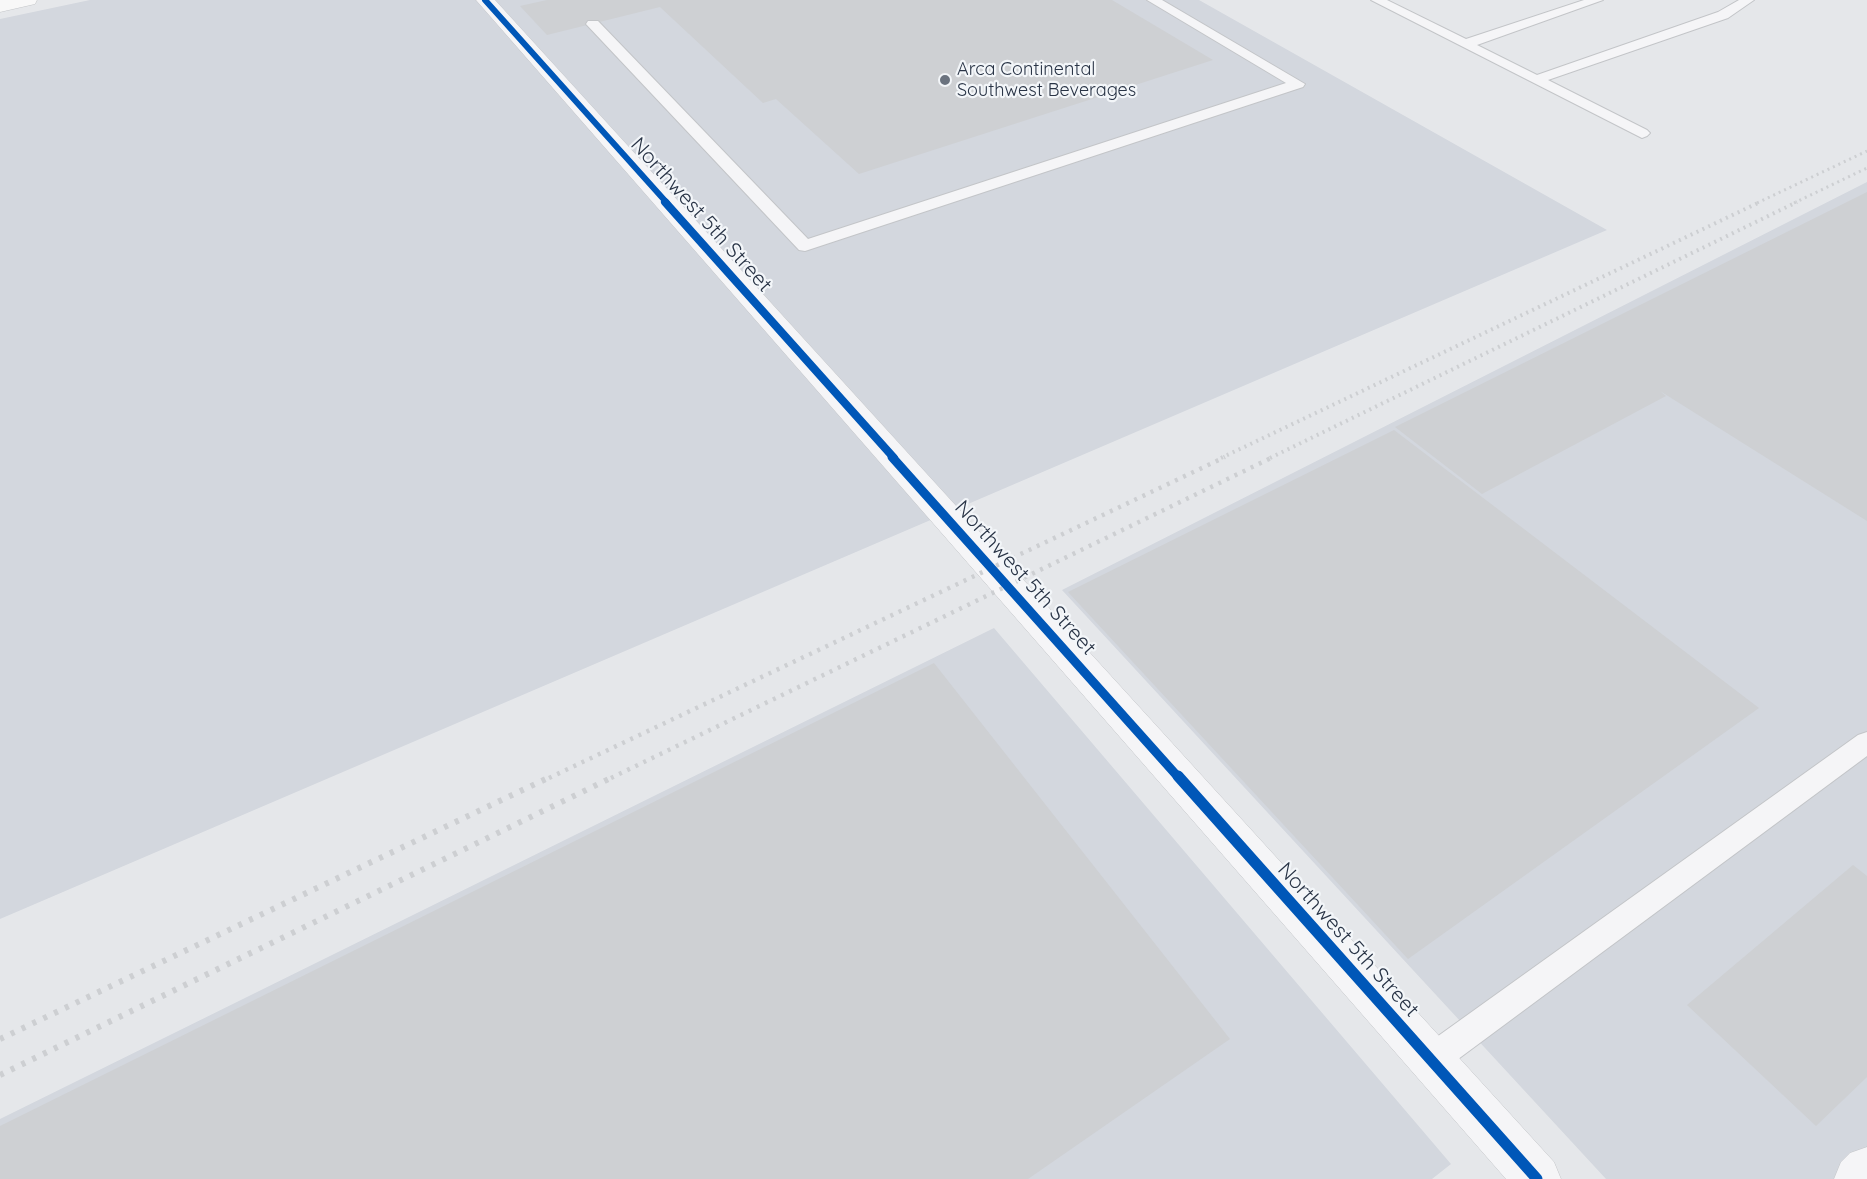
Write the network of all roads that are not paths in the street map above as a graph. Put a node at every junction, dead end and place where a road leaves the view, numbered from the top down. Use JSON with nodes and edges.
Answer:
{"nodes":[{"id":1,"x":28,"y":0,"type":"edge"},
{"id":2,"x":485,"y":0,"type":"edge"},
{"id":3,"x":1153,"y":0,"type":"edge"},
{"id":4,"x":1377,"y":0,"type":"edge"},
{"id":5,"x":1597,"y":0,"type":"edge"},
{"id":6,"x":1748,"y":0,"type":"edge"},
{"id":7,"x":0,"y":6,"type":"edge"},
{"id":8,"x":593,"y":24,"type":"dead end"},
{"id":9,"x":1465,"y":44,"type":"junction"},
{"id":10,"x":1536,"y":80,"type":"junction"},
{"id":11,"x":1642,"y":133,"type":"dead end"},
{"id":12,"x":1867,"y":742,"type":"edge"},
{"id":13,"x":1431,"y":1060,"type":"junction"},
{"id":14,"x":1867,"y":1170,"type":"edge"},
{"id":15,"x":1537,"y":1179,"type":"edge"},
{"id":16,"x":1858,"y":1179,"type":"edge"}],
"edges":[{"from":1,"to":7,"type":"main road"},
{"from":2,"to":13,"type":"street","name":"Northwest 5th Street"},
{"from":3,"to":8,"type":"lane"},
{"from":4,"to":9,"type":"lane"},
{"from":5,"to":9,"type":"lane"},
{"from":6,"to":10,"type":"lane"},
{"from":9,"to":10,"type":"lane"},
{"from":10,"to":11,"type":"lane"},
{"from":12,"to":13,"type":"lane"},
{"from":13,"to":15,"type":"street","name":"Northwest 5th Street"},
{"from":14,"to":16,"type":"street"}]}
